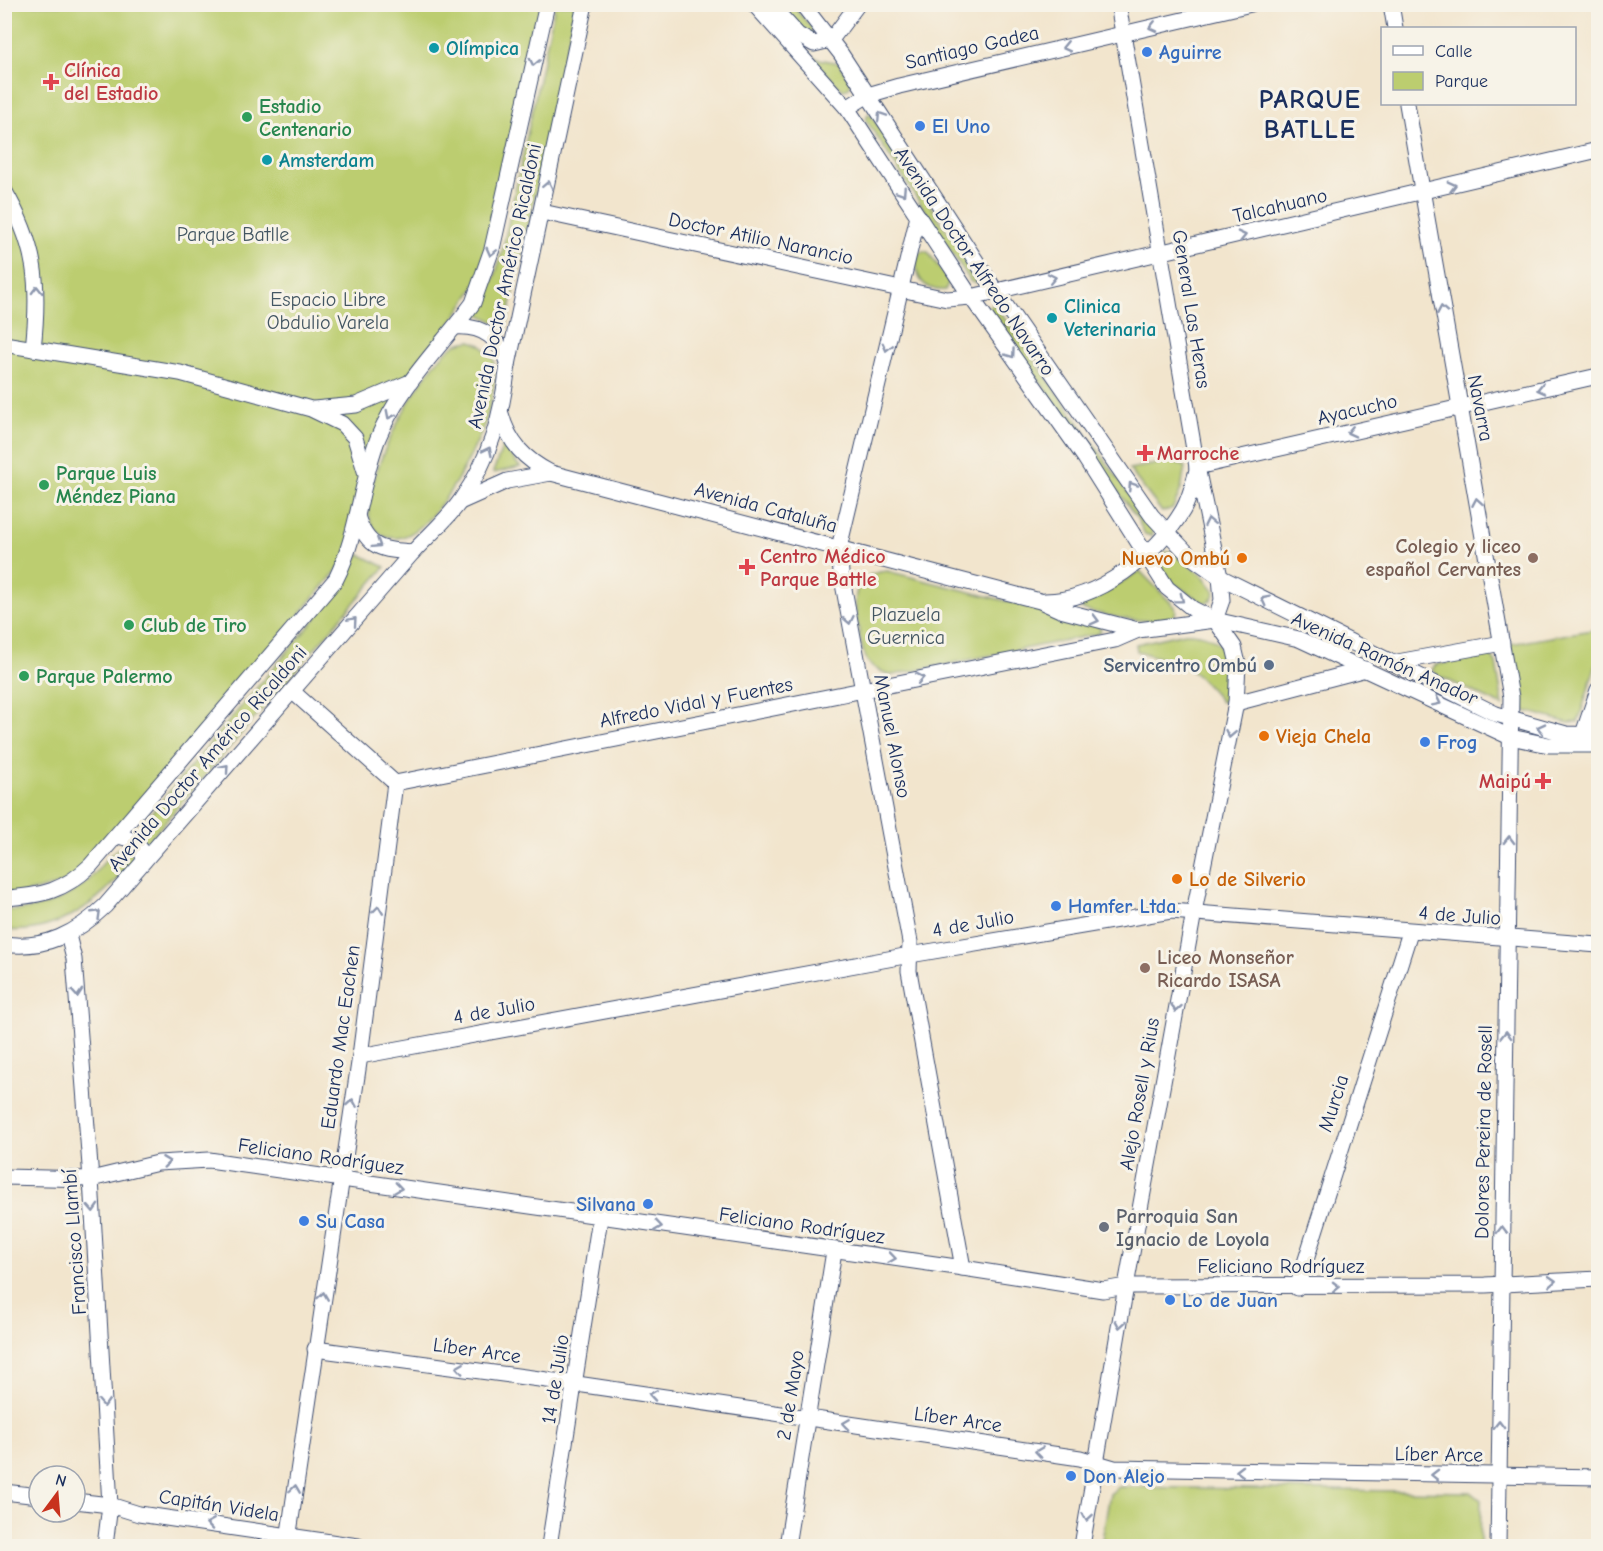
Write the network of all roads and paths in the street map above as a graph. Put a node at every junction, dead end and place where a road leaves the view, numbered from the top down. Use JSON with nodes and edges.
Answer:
{"nodes":[{"id":1,"x":546,"y":4,"type":"edge"},
{"id":2,"x":585,"y":4,"type":"edge"},
{"id":3,"x":754,"y":4,"type":"edge"},
{"id":4,"x":770,"y":4,"type":"edge"},
{"id":5,"x":802,"y":4,"type":"edge"},
{"id":6,"x":858,"y":4,"type":"edge"},
{"id":7,"x":1118,"y":4,"type":"edge"},
{"id":8,"x":1251,"y":4,"type":"edge"},
{"id":9,"x":1391,"y":4,"type":"edge"},
{"id":10,"x":1395,"y":27,"type":"edge"},
{"id":11,"x":1123,"y":34,"type":"junction"},
{"id":12,"x":831,"y":40,"type":"junction"},
{"id":13,"x":868,"y":95,"type":"junction"},
{"id":14,"x":1407,"y":105,"type":"edge"},
{"id":15,"x":847,"y":108,"type":"junction"},
{"id":16,"x":1599,"y":150,"type":"edge"},
{"id":17,"x":4,"y":190,"type":"edge"},
{"id":18,"x":1422,"y":193,"type":"junction"},
{"id":19,"x":542,"y":212,"type":"junction"},
{"id":20,"x":918,"y":216,"type":"junction"},
{"id":21,"x":1162,"y":255,"type":"junction"},
{"id":22,"x":995,"y":290,"type":"junction"},
{"id":23,"x":901,"y":291,"type":"junction"},
{"id":24,"x":971,"y":297,"type":"junction"},
{"id":25,"x":455,"y":327,"type":"junction"},
{"id":26,"x":4,"y":344,"type":"edge"},
{"id":27,"x":33,"y":348,"type":"junction"},
{"id":28,"x":508,"y":365,"type":"junction"},
{"id":29,"x":1599,"y":376,"type":"edge"},
{"id":30,"x":408,"y":383,"type":"junction"},
{"id":31,"x":1459,"y":407,"type":"junction"},
{"id":32,"x":311,"y":409,"type":"junction"},
{"id":33,"x":501,"y":414,"type":"junction"},
{"id":34,"x":1197,"y":468,"type":"junction"},
{"id":35,"x":551,"y":473,"type":"junction"},
{"id":36,"x":366,"y":476,"type":"junction"},
{"id":37,"x":460,"y":502,"type":"junction"},
{"id":38,"x":357,"y":515,"type":"junction"},
{"id":39,"x":1166,"y":533,"type":"junction"},
{"id":40,"x":839,"y":548,"type":"junction"},
{"id":41,"x":413,"y":552,"type":"junction"},
{"id":42,"x":1145,"y":554,"type":"junction"},
{"id":43,"x":1220,"y":577,"type":"junction"},
{"id":44,"x":1040,"y":601,"type":"junction"},
{"id":45,"x":1215,"y":620,"type":"junction"},
{"id":46,"x":1138,"y":630,"type":"junction"},
{"id":47,"x":1502,"y":643,"type":"junction"},
{"id":48,"x":1392,"y":663,"type":"junction"},
{"id":49,"x":1366,"y":669,"type":"junction"},
{"id":50,"x":862,"y":690,"type":"junction"},
{"id":51,"x":1599,"y":690,"type":"edge"},
{"id":52,"x":292,"y":692,"type":"junction"},
{"id":53,"x":1236,"y":703,"type":"junction"},
{"id":54,"x":1510,"y":719,"type":"junction"},
{"id":55,"x":1591,"y":734,"type":"edge"},
{"id":56,"x":1510,"y":737,"type":"junction"},
{"id":57,"x":1599,"y":745,"type":"edge"},
{"id":58,"x":395,"y":783,"type":"junction"},
{"id":59,"x":116,"y":836,"type":"junction"},
{"id":60,"x":144,"y":861,"type":"junction"},
{"id":61,"x":4,"y":898,"type":"edge"},
{"id":62,"x":1194,"y":912,"type":"junction"},
{"id":63,"x":1410,"y":932,"type":"junction"},
{"id":64,"x":68,"y":935,"type":"junction"},
{"id":65,"x":1508,"y":939,"type":"junction"},
{"id":66,"x":4,"y":944,"type":"edge"},
{"id":67,"x":1599,"y":945,"type":"edge"},
{"id":68,"x":909,"y":955,"type":"junction"},
{"id":69,"x":360,"y":1056,"type":"junction"},
{"id":70,"x":4,"y":1177,"type":"edge"},
{"id":71,"x":91,"y":1179,"type":"junction"},
{"id":72,"x":340,"y":1180,"type":"junction"},
{"id":73,"x":600,"y":1218,"type":"junction"},
{"id":74,"x":834,"y":1251,"type":"junction"},
{"id":75,"x":963,"y":1268,"type":"junction"},
{"id":76,"x":1599,"y":1279,"type":"edge"},
{"id":77,"x":1501,"y":1284,"type":"junction"},
{"id":78,"x":1126,"y":1286,"type":"junction"},
{"id":79,"x":1297,"y":1288,"type":"junction"},
{"id":80,"x":315,"y":1349,"type":"junction"},
{"id":81,"x":577,"y":1384,"type":"junction"},
{"id":82,"x":808,"y":1418,"type":"junction"},
{"id":83,"x":1096,"y":1463,"type":"junction"},
{"id":84,"x":1498,"y":1476,"type":"junction"},
{"id":85,"x":1599,"y":1477,"type":"edge"},
{"id":86,"x":4,"y":1492,"type":"edge"},
{"id":87,"x":27,"y":1495,"type":"edge"},
{"id":88,"x":87,"y":1502,"type":"edge"},
{"id":89,"x":110,"y":1505,"type":"junction"},
{"id":90,"x":287,"y":1541,"type":"edge"},
{"id":91,"x":105,"y":1546,"type":"edge"},
{"id":92,"x":358,"y":1546,"type":"edge"},
{"id":93,"x":549,"y":1546,"type":"edge"},
{"id":94,"x":787,"y":1546,"type":"edge"},
{"id":95,"x":1082,"y":1546,"type":"edge"},
{"id":96,"x":1498,"y":1546,"type":"edge"}],
"edges":[{"from":1,"to":25,"type":"street","name":"Avenida Doctor Américo Ricaldoni","one_way":true},
{"from":19,"to":2,"type":"street","name":"Avenida Doctor Américo Ricaldoni","one_way":true},
{"from":3,"to":15,"type":"street","name":"Avenida Doctor Alfredo Navarro"},
{"from":4,"to":12,"type":"street"},
{"from":5,"to":12,"type":"street","name":"Avenida Doctor Alfredo Navarro"},
{"from":6,"to":12,"type":"street"},
{"from":7,"to":11,"type":"street","name":"General Las Heras"},
{"from":8,"to":11,"type":"street","name":"Santiago Gadea","one_way":true},
{"from":9,"to":10,"type":"street"},
{"from":11,"to":13,"type":"street","name":"Santiago Gadea","one_way":true},
{"from":11,"to":21,"type":"street","name":"General Las Heras"},
{"from":12,"to":13,"type":"street","name":"Avenida Doctor Alfredo Navarro"},
{"from":13,"to":15,"type":"street","name":"Santiago Gadea"},
{"from":22,"to":13,"type":"street","name":"Avenida Doctor Alfredo Navarro","one_way":true},
{"from":14,"to":18,"type":"street","name":"Navarra"},
{"from":15,"to":20,"type":"street","name":"Avenida Doctor Alfredo Navarro","one_way":true},
{"from":18,"to":16,"type":"street","name":"Talcahuano","one_way":true},
{"from":27,"to":17,"type":"street","one_way":true},
{"from":21,"to":18,"type":"street","name":"Talcahuano","one_way":true},
{"from":31,"to":18,"type":"street","name":"Navarra","one_way":true},
{"from":19,"to":23,"type":"street","name":"Doctor Atilio Narancio"},
{"from":19,"to":28,"type":"street","name":"Avenida Doctor Américo Ricaldoni"},
{"from":20,"to":23,"type":"street","name":"Manuel Alonso"},
{"from":20,"to":24,"type":"street","name":"Avenida Doctor Alfredo Navarro"},
{"from":22,"to":21,"type":"street","name":"Talcahuano","one_way":true},
{"from":21,"to":34,"type":"street","name":"General Las Heras"},
{"from":22,"to":24,"type":"street","name":"Talcahuano"},
{"from":39,"to":22,"type":"street","name":"Avenida Doctor Alfredo Navarro","one_way":true},
{"from":23,"to":24,"type":"street","name":"Doctor Atilio Narancio"},
{"from":23,"to":40,"type":"street","name":"Manuel Alonso","one_way":true},
{"from":24,"to":42,"type":"street","name":"Avenida Doctor Alfredo Navarro","one_way":true},
{"from":25,"to":28,"type":"street"},
{"from":25,"to":30,"type":"street","name":"Avenida Doctor Américo Ricaldoni"},
{"from":26,"to":27,"type":"street"},
{"from":27,"to":32,"type":"street"},
{"from":28,"to":33,"type":"street","name":"Avenida Doctor Américo Ricaldoni"},
{"from":29,"to":31,"type":"street","name":"Ayacucho","one_way":true},
{"from":30,"to":32,"type":"street"},
{"from":30,"to":36,"type":"street","name":"Avenida Doctor Américo Ricaldoni","one_way":true},
{"from":31,"to":34,"type":"street","name":"Ayacucho","one_way":true},
{"from":47,"to":31,"type":"street","name":"Navarra","one_way":true},
{"from":32,"to":36,"type":"street"},
{"from":33,"to":35,"type":"street","name":"Avenida Cataluña"},
{"from":37,"to":33,"type":"street","name":"Avenida Doctor Américo Ricaldoni","one_way":true},
{"from":34,"to":39,"type":"street"},
{"from":43,"to":34,"type":"street","name":"General Las Heras","one_way":true},
{"from":35,"to":37,"type":"street","name":"Avenida Cataluña"},
{"from":35,"to":40,"type":"street","name":"Avenida Cataluña"},
{"from":36,"to":38,"type":"street","name":"Avenida Doctor Américo Ricaldoni"},
{"from":37,"to":41,"type":"street","name":"Avenida Doctor Américo Ricaldoni"},
{"from":38,"to":41,"type":"street","one_way":true},
{"from":38,"to":59,"type":"street","name":"Avenida Doctor Américo Ricaldoni"},
{"from":39,"to":42,"type":"street","name":"Avenida Cataluña"},
{"from":39,"to":43,"type":"street","name":"Avenida Ramón Anador"},
{"from":40,"to":44,"type":"street","name":"Avenida Cataluña"},
{"from":40,"to":50,"type":"street","name":"Manuel Alonso","one_way":true},
{"from":52,"to":41,"type":"street","name":"Avenida Doctor Américo Ricaldoni","one_way":true},
{"from":42,"to":44,"type":"street","name":"Avenida Cataluña"},
{"from":42,"to":45,"type":"street","name":"Avenida Ramón Anador","one_way":true},
{"from":43,"to":45,"type":"street","name":"General Las Heras"},
{"from":48,"to":43,"type":"street","name":"Avenida Ramón Anador","one_way":true},
{"from":44,"to":46,"type":"street","name":"Avenida Cataluña","one_way":true},
{"from":45,"to":46,"type":"street","name":"Avenida Cataluña"},
{"from":45,"to":49,"type":"street","name":"Avenida Ramón Anador"},
{"from":45,"to":53,"type":"street","name":"Alejo Rosell y Rius"},
{"from":50,"to":46,"type":"street","name":"Alfredo Vidal y Fuentes","one_way":true},
{"from":47,"to":48,"type":"street"},
{"from":47,"to":54,"type":"street","name":"Navarra"},
{"from":48,"to":54,"type":"street","name":"Avenida Ramón Anador"},
{"from":49,"to":53,"type":"street"},
{"from":49,"to":56,"type":"street","name":"Avenida Ramón Anador","one_way":true},
{"from":50,"to":58,"type":"street","name":"Alfredo Vidal y Fuentes"},
{"from":50,"to":68,"type":"street","name":"Manuel Alonso"},
{"from":51,"to":55,"type":"street"},
{"from":52,"to":58,"type":"street"},
{"from":60,"to":52,"type":"street","name":"Avenida Doctor Américo Ricaldoni","one_way":true},
{"from":53,"to":62,"type":"street","name":"Alejo Rosell y Rius","one_way":true},
{"from":55,"to":54,"type":"street","name":"Avenida Ramón Anador","one_way":true},
{"from":54,"to":56,"type":"street","name":"Dolores Pereira de Rosell"},
{"from":56,"to":57,"type":"street","name":"Avenida Ramón Anador"},
{"from":65,"to":56,"type":"street","name":"Dolores Pereira de Rosell","one_way":true},
{"from":69,"to":58,"type":"street","name":"Eduardo Mac Eachen","one_way":true},
{"from":59,"to":60,"type":"street"},
{"from":59,"to":61,"type":"street","name":"Avenida Doctor Américo Ricaldoni"},
{"from":64,"to":60,"type":"street","name":"Avenida Doctor Américo Ricaldoni","one_way":true},
{"from":62,"to":63,"type":"street","name":"4 de Julio"},
{"from":62,"to":68,"type":"street","name":"4 de Julio"},
{"from":62,"to":78,"type":"street","name":"Alejo Rosell y Rius","one_way":true},
{"from":63,"to":65,"type":"street","name":"4 de Julio"},
{"from":63,"to":79,"type":"street","name":"Murcia"},
{"from":64,"to":66,"type":"street","name":"Avenida Doctor Américo Ricaldoni"},
{"from":64,"to":71,"type":"street","name":"Francisco Llambí","one_way":true},
{"from":65,"to":67,"type":"street","name":"4 de Julio"},
{"from":77,"to":65,"type":"street","name":"Dolores Pereira de Rosell","one_way":true},
{"from":68,"to":69,"type":"street","name":"4 de Julio"},
{"from":68,"to":75,"type":"street","name":"Manuel Alonso"},
{"from":72,"to":69,"type":"street","name":"Eduardo Mac Eachen","one_way":true},
{"from":70,"to":71,"type":"street","name":"Feliciano Rodríguez"},
{"from":71,"to":72,"type":"street","name":"Feliciano Rodríguez","one_way":true},
{"from":71,"to":89,"type":"street","name":"Francisco Llambí","one_way":true},
{"from":72,"to":73,"type":"street","name":"Feliciano Rodríguez","one_way":true},
{"from":80,"to":72,"type":"street","name":"Eduardo Mac Eachen","one_way":true},
{"from":73,"to":74,"type":"street","name":"Feliciano Rodríguez","one_way":true},
{"from":73,"to":81,"type":"street","name":"14 de Julio"},
{"from":74,"to":75,"type":"street","name":"Feliciano Rodríguez","one_way":true},
{"from":74,"to":82,"type":"street","name":"2 de Mayo"},
{"from":75,"to":78,"type":"street","name":"Feliciano Rodríguez"},
{"from":77,"to":76,"type":"street","name":"Feliciano Rodríguez","one_way":true},
{"from":79,"to":77,"type":"street","name":"Feliciano Rodríguez","one_way":true},
{"from":84,"to":77,"type":"street","name":"Dolores Pereira de Rosell","one_way":true},
{"from":78,"to":79,"type":"street","name":"Feliciano Rodríguez"},
{"from":78,"to":83,"type":"street","name":"Alejo Rosell y Rius","one_way":true},
{"from":81,"to":80,"type":"street","name":"Líber Arce","one_way":true},
{"from":90,"to":80,"type":"street","name":"Eduardo Mac Eachen","one_way":true},
{"from":82,"to":81,"type":"street","name":"Líber Arce","one_way":true},
{"from":81,"to":93,"type":"street","name":"14 de Julio"},
{"from":83,"to":82,"type":"street","name":"Líber Arce","one_way":true},
{"from":82,"to":94,"type":"street","name":"2 de Mayo"},
{"from":84,"to":83,"type":"street","name":"Líber Arce","one_way":true},
{"from":83,"to":95,"type":"street","name":"Alejo Rosell y Rius","one_way":true},
{"from":84,"to":85,"type":"street","name":"Líber Arce"},
{"from":84,"to":96,"type":"street","name":"Dolores Pereira de Rosell"},
{"from":86,"to":87,"type":"street"},
{"from":88,"to":89,"type":"street","name":"Capitán Videla"},
{"from":90,"to":89,"type":"street","name":"Capitán Videla","one_way":true},
{"from":89,"to":91,"type":"street","name":"Francisco Llambí"},
{"from":90,"to":92,"type":"street","name":"Capitán Videla"}]}
